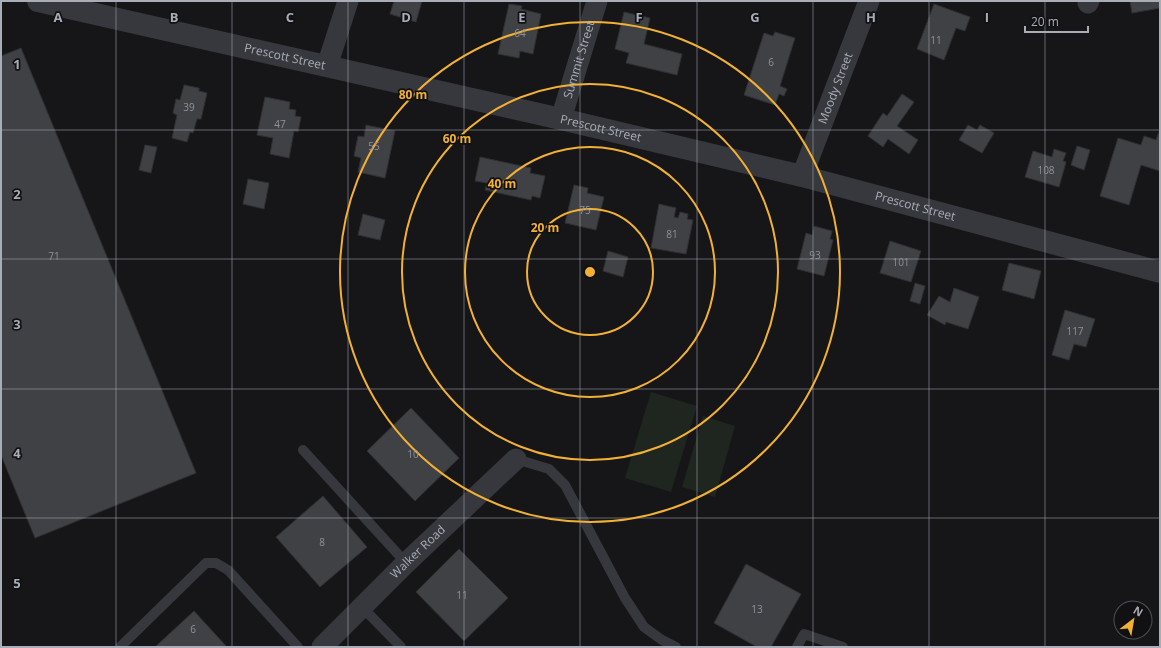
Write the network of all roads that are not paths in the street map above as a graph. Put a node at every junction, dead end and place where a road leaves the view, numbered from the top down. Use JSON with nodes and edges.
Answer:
{"nodes":[{"id":1,"x":38,"y":1,"type":"edge"},
{"id":2,"x":348,"y":1,"type":"edge"},
{"id":3,"x":598,"y":1,"type":"edge"},
{"id":4,"x":869,"y":1,"type":"edge"},
{"id":5,"x":100,"y":7,"type":"edge"},
{"id":6,"x":327,"y":66,"type":"junction"},
{"id":7,"x":561,"y":119,"type":"junction"},
{"id":8,"x":802,"y":176,"type":"junction"},
{"id":9,"x":1160,"y":272,"type":"edge"},
{"id":10,"x":303,"y":450,"type":"dead end"},
{"id":11,"x":516,"y":459,"type":"joint"},
{"id":12,"x":406,"y":563,"type":"junction"},
{"id":13,"x":362,"y":607,"type":"junction"},
{"id":14,"x":120,"y":647,"type":"edge"},
{"id":15,"x":298,"y":647,"type":"edge"},
{"id":16,"x":322,"y":647,"type":"edge"},
{"id":17,"x":401,"y":647,"type":"edge"},
{"id":18,"x":676,"y":647,"type":"edge"},
{"id":19,"x":797,"y":647,"type":"edge"},
{"id":20,"x":843,"y":647,"type":"edge"}],
"edges":[{"from":1,"to":5,"type":"street","name":"Prescott Street"},
{"from":2,"to":6,"type":"street"},
{"from":3,"to":7,"type":"street","name":"Summit Street"},
{"from":4,"to":8,"type":"street","name":"Moody Street"},
{"from":5,"to":6,"type":"street","name":"Prescott Street"},
{"from":6,"to":7,"type":"street","name":"Prescott Street"},
{"from":7,"to":8,"type":"street","name":"Prescott Street"},
{"from":8,"to":9,"type":"street","name":"Prescott Street"},
{"from":10,"to":12,"type":"lane"},
{"from":11,"to":12,"type":"street","name":"Walker Road"},
{"from":11,"to":18,"type":"lane"},
{"from":12,"to":13,"type":"street","name":"Walker Road"},
{"from":13,"to":16,"type":"street","name":"Walker Road"},
{"from":13,"to":17,"type":"lane"},
{"from":14,"to":15,"type":"lane"},
{"from":19,"to":20,"type":"lane"}]}
